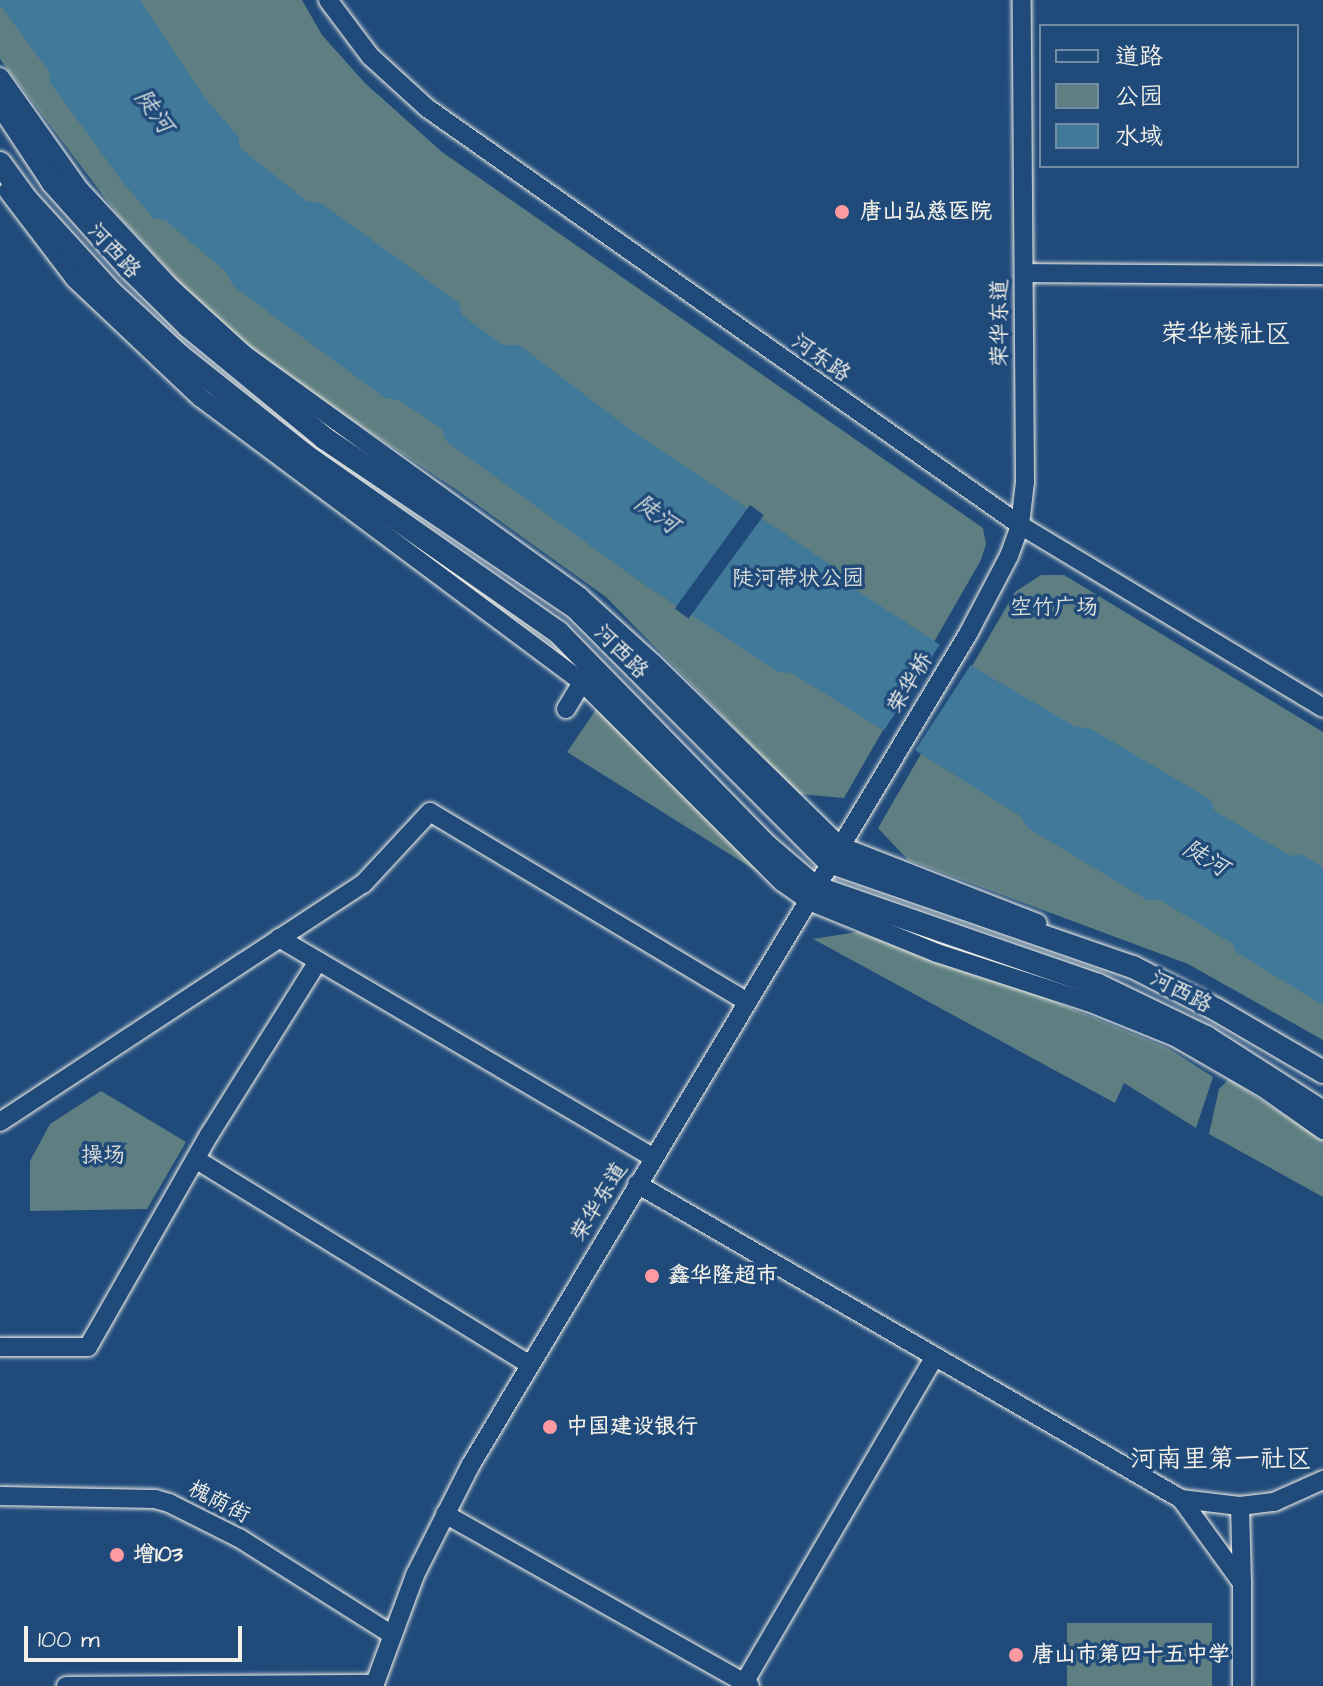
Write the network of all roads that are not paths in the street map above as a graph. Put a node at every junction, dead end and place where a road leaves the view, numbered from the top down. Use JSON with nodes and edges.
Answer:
{"nodes":[{"id":1,"x":328,"y":0,"type":"edge"},
{"id":2,"x":1022,"y":0,"type":"edge"},
{"id":3,"x":0,"y":77,"type":"edge"},
{"id":4,"x":0,"y":103,"type":"edge"},
{"id":5,"x":0,"y":163,"type":"edge"},
{"id":6,"x":0,"y":180,"type":"edge"},
{"id":7,"x":1024,"y":273,"type":"junction"},
{"id":8,"x":1323,"y":275,"type":"edge"},
{"id":9,"x":1020,"y":525,"type":"junction"},
{"id":10,"x":576,"y":608,"type":"junction"},
{"id":11,"x":558,"y":632,"type":"junction"},
{"id":12,"x":968,"y":634,"type":"joint"},
{"id":13,"x":582,"y":682,"type":"junction"},
{"id":14,"x":1323,"y":708,"type":"edge"},
{"id":15,"x":566,"y":709,"type":"dead end"},
{"id":16,"x":894,"y":757,"type":"joint"},
{"id":17,"x":834,"y":854,"type":"junction"},
{"id":18,"x":812,"y":894,"type":"junction"},
{"id":19,"x":279,"y":938,"type":"junction"},
{"id":20,"x":318,"y":961,"type":"junction"},
{"id":21,"x":747,"y":1002,"type":"junction"},
{"id":22,"x":1323,"y":1061,"type":"edge"},
{"id":23,"x":1323,"y":1072,"type":"edge"},
{"id":24,"x":1323,"y":1112,"type":"edge"},
{"id":25,"x":0,"y":1122,"type":"edge"},
{"id":26,"x":1323,"y":1130,"type":"edge"},
{"id":27,"x":654,"y":1158,"type":"junction"},
{"id":28,"x":197,"y":1160,"type":"junction"},
{"id":29,"x":637,"y":1184,"type":"junction"},
{"id":30,"x":0,"y":1347,"type":"edge"},
{"id":31,"x":933,"y":1359,"type":"junction"},
{"id":32,"x":530,"y":1365,"type":"junction"},
{"id":33,"x":1323,"y":1480,"type":"edge"},
{"id":34,"x":0,"y":1496,"type":"edge"},
{"id":35,"x":1181,"y":1499,"type":"junction"},
{"id":36,"x":1240,"y":1506,"type":"junction"},
{"id":37,"x":445,"y":1514,"type":"junction"},
{"id":38,"x":1242,"y":1583,"type":"junction"},
{"id":39,"x":391,"y":1634,"type":"junction"},
{"id":40,"x":747,"y":1684,"type":"edge"},
{"id":41,"x":375,"y":1685,"type":"edge"},
{"id":42,"x":66,"y":1686,"type":"edge"},
{"id":43,"x":1242,"y":1686,"type":"edge"}],
"edges":[{"from":1,"to":9,"type":"street","name":"河东路"},
{"from":2,"to":7,"type":"street","name":"荣华东道"},
{"from":3,"to":17,"type":"street"},
{"from":4,"to":10,"type":"main road","name":"河西路"},
{"from":5,"to":11,"type":"main road","name":"河西路"},
{"from":6,"to":13,"type":"street"},
{"from":7,"to":8,"type":"street"},
{"from":7,"to":9,"type":"street","name":"荣华东道"},
{"from":9,"to":12,"type":"street","name":"荣华东道"},
{"from":9,"to":14,"type":"street","name":"河东路"},
{"from":10,"to":11,"type":"main road"},
{"from":10,"to":17,"type":"main road","name":"河西路"},
{"from":11,"to":18,"type":"main road","name":"河西路"},
{"from":12,"to":16,"type":"street","name":"荣华桥"},
{"from":13,"to":15,"type":"street"},
{"from":13,"to":18,"type":"street"},
{"from":16,"to":17,"type":"street","name":"荣华东道"},
{"from":17,"to":18,"type":"street","name":"荣华东道"},
{"from":17,"to":22,"type":"street"},
{"from":17,"to":23,"type":"main road","name":"河西路"},
{"from":18,"to":21,"type":"street","name":"荣华东道"},
{"from":18,"to":24,"type":"main road","name":"河西路"},
{"from":18,"to":26,"type":"street"},
{"from":19,"to":20,"type":"street"},
{"from":19,"to":21,"type":"street"},
{"from":19,"to":25,"type":"street"},
{"from":20,"to":27,"type":"street"},
{"from":20,"to":28,"type":"street"},
{"from":21,"to":27,"type":"street","name":"荣华东道"},
{"from":27,"to":29,"type":"street","name":"荣华东道"},
{"from":28,"to":30,"type":"street"},
{"from":28,"to":32,"type":"street"},
{"from":29,"to":31,"type":"street"},
{"from":29,"to":32,"type":"street","name":"荣华东道"},
{"from":31,"to":35,"type":"street"},
{"from":31,"to":40,"type":"street"},
{"from":32,"to":37,"type":"street","name":"荣华东道"},
{"from":33,"to":36,"type":"street"},
{"from":34,"to":39,"type":"street","name":"槐荫街"},
{"from":35,"to":36,"type":"street"},
{"from":35,"to":38,"type":"street"},
{"from":36,"to":38,"type":"street"},
{"from":37,"to":39,"type":"street","name":"荣华东道"},
{"from":37,"to":40,"type":"street"},
{"from":38,"to":43,"type":"street"},
{"from":39,"to":41,"type":"street","name":"荣华东道"},
{"from":41,"to":42,"type":"street"}]}
